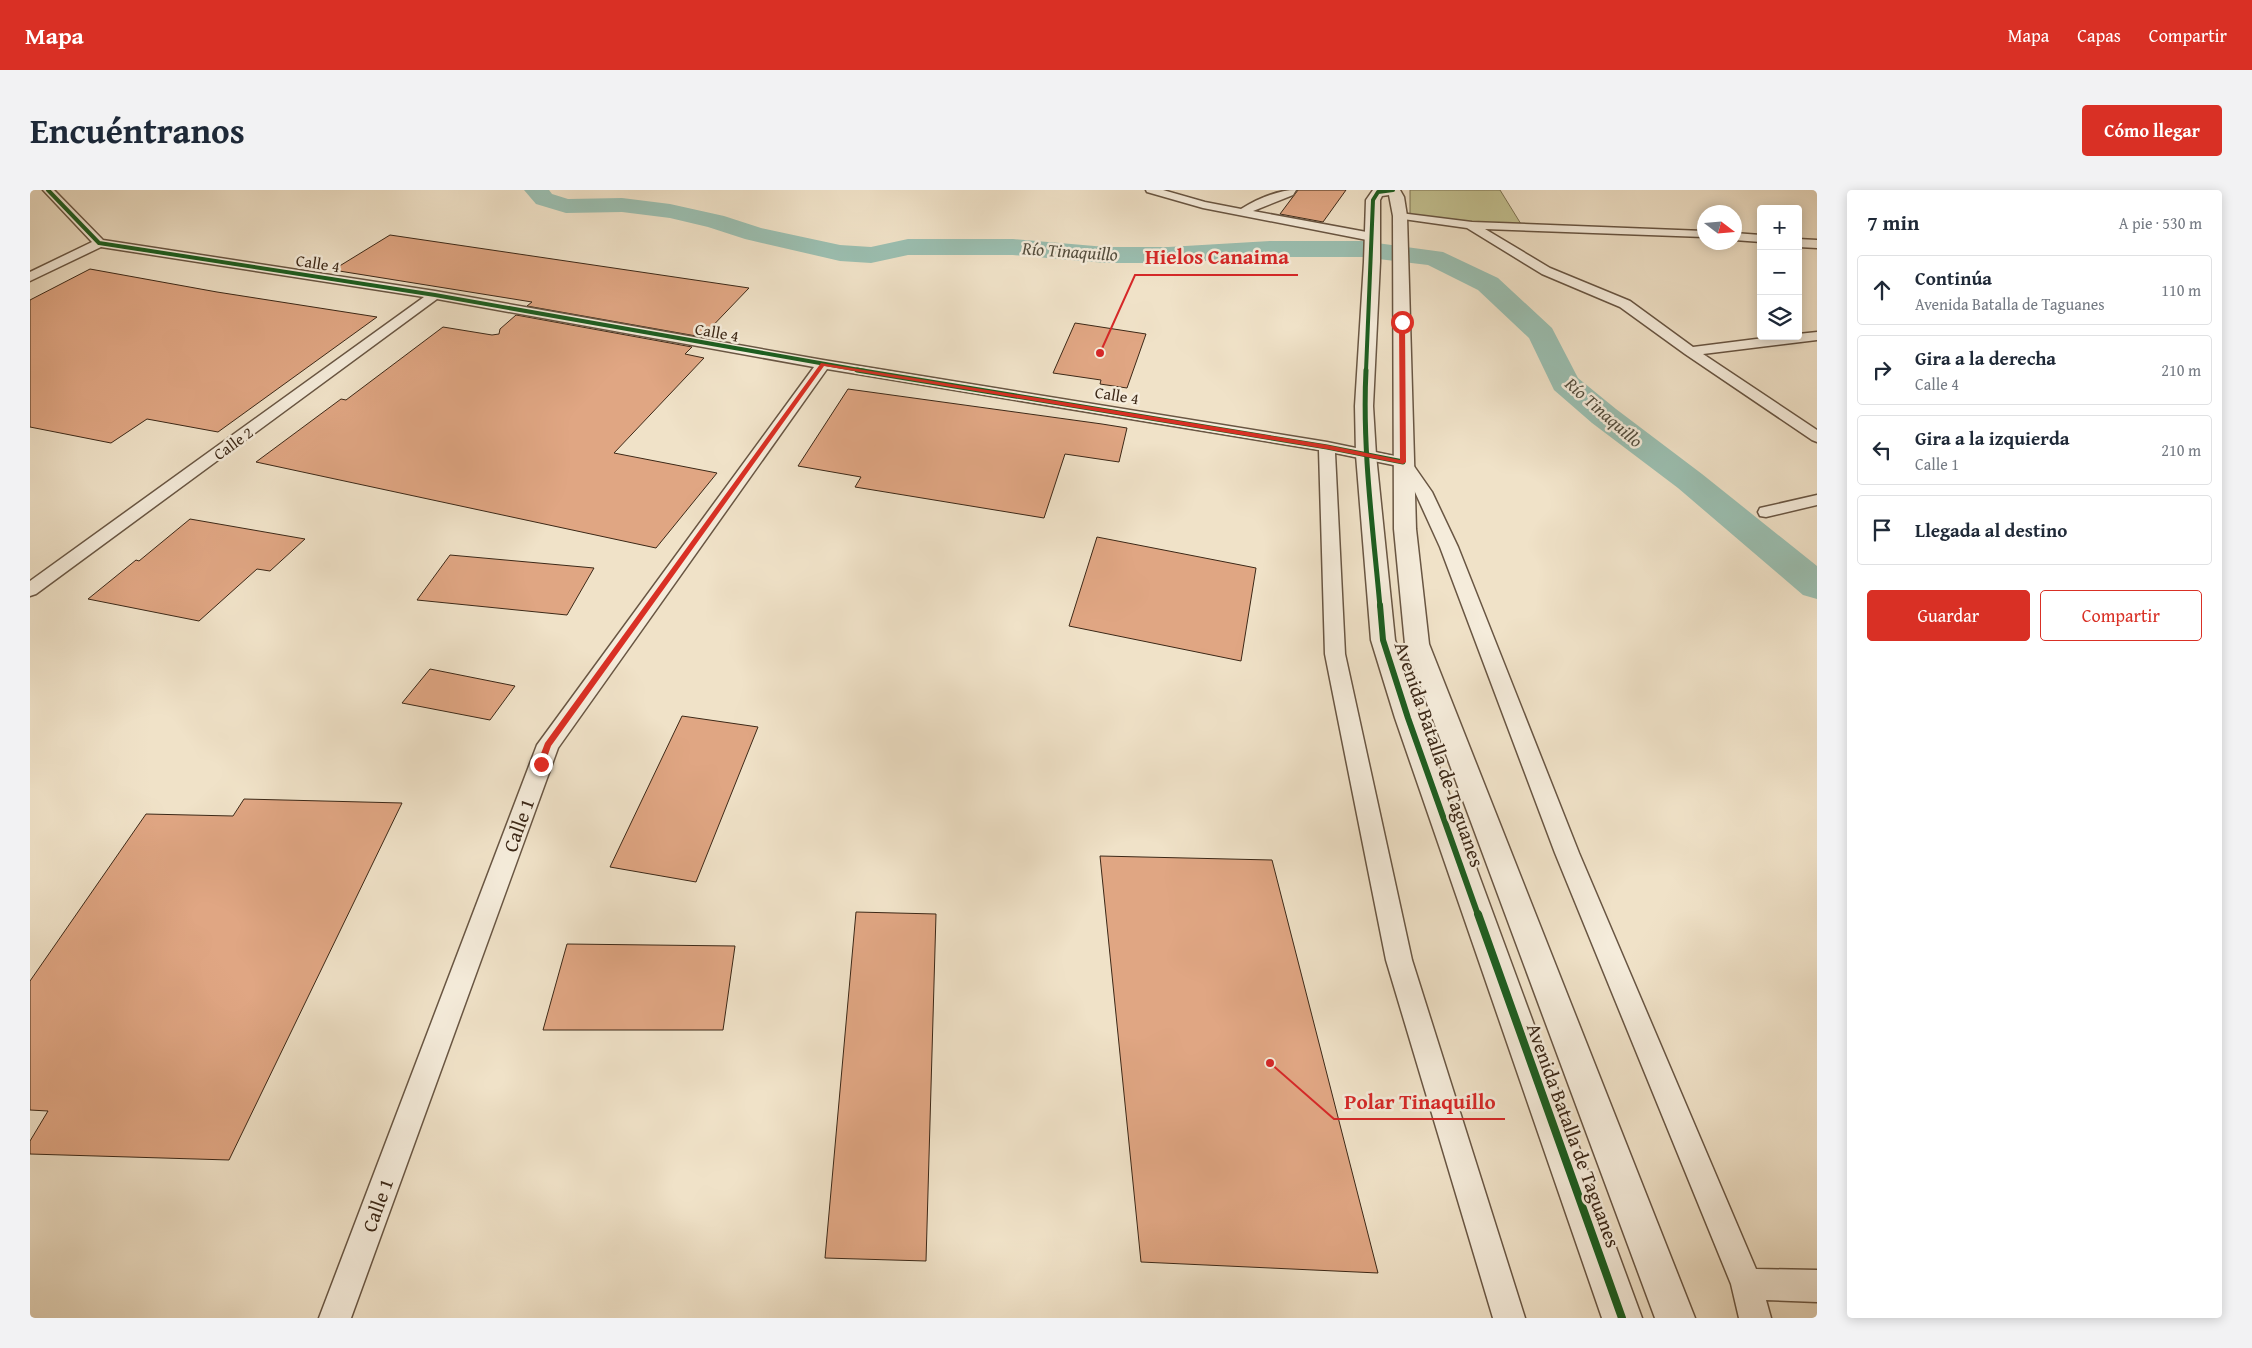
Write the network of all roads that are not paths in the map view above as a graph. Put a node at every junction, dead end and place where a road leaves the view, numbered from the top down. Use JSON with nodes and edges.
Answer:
{"nodes":[{"id":1,"x":48,"y":190,"type":"edge"},
{"id":2,"x":1150,"y":190,"type":"edge"},
{"id":3,"x":1291,"y":190,"type":"edge"},
{"id":4,"x":1393,"y":191,"type":"edge"},
{"id":5,"x":1244,"y":212,"type":"junction"},
{"id":6,"x":1400,"y":216,"type":"junction"},
{"id":7,"x":1470,"y":225,"type":"junction"},
{"id":8,"x":1697,"y":234,"type":"edge"},
{"id":9,"x":1742,"y":237,"type":"edge"},
{"id":10,"x":1757,"y":239,"type":"edge"},
{"id":11,"x":99,"y":243,"type":"junction"},
{"id":12,"x":1802,"y":243,"type":"edge"},
{"id":13,"x":1817,"y":244,"type":"edge"},
{"id":14,"x":1372,"y":247,"type":"junction"},
{"id":15,"x":30,"y":277,"type":"edge"},
{"id":16,"x":435,"y":295,"type":"junction"},
{"id":17,"x":1817,"y":336,"type":"edge"},
{"id":18,"x":1690,"y":351,"type":"junction"},
{"id":19,"x":823,"y":364,"type":"junction"},
{"id":20,"x":1813,"y":431,"type":"edge"},
{"id":21,"x":1327,"y":447,"type":"junction"},
{"id":22,"x":1366,"y":455,"type":"junction"},
{"id":23,"x":1403,"y":462,"type":"junction"},
{"id":24,"x":1817,"y":500,"type":"edge"},
{"id":25,"x":1766,"y":512,"type":"dead end"},
{"id":26,"x":30,"y":590,"type":"edge"},
{"id":27,"x":1746,"y":1284,"type":"junction"},
{"id":28,"x":1817,"y":1286,"type":"edge"},
{"id":29,"x":335,"y":1318,"type":"edge"},
{"id":30,"x":1509,"y":1318,"type":"edge"},
{"id":31,"x":1622,"y":1318,"type":"edge"},
{"id":32,"x":1675,"y":1318,"type":"edge"},
{"id":33,"x":1755,"y":1318,"type":"edge"}],
"edges":[{"from":1,"to":11,"type":"street"},
{"from":2,"to":5,"type":"street"},
{"from":3,"to":5,"type":"street"},
{"from":4,"to":6,"type":"street","name":"Avenida Batalla de Taguanes"},
{"from":4,"to":14,"type":"street","name":"Avenida Batalla de Taguanes"},
{"from":5,"to":14,"type":"street"},
{"from":6,"to":7,"type":"street"},
{"from":6,"to":23,"type":"street","name":"Avenida Batalla de Taguanes"},
{"from":7,"to":8,"type":"street"},
{"from":7,"to":18,"type":"street"},
{"from":9,"to":10,"type":"street"},
{"from":11,"to":15,"type":"street"},
{"from":11,"to":16,"type":"street","name":"Calle 4"},
{"from":12,"to":13,"type":"street"},
{"from":14,"to":22,"type":"street","name":"Avenida Batalla de Taguanes"},
{"from":16,"to":19,"type":"street","name":"Calle 4"},
{"from":16,"to":26,"type":"street","name":"Calle 2"},
{"from":17,"to":18,"type":"street"},
{"from":18,"to":20,"type":"street"},
{"from":19,"to":21,"type":"street","name":"Calle 4"},
{"from":19,"to":29,"type":"street","name":"Calle 1"},
{"from":21,"to":22,"type":"street","name":"Calle 4"},
{"from":21,"to":30,"type":"street"},
{"from":22,"to":23,"type":"street","name":"Calle 4"},
{"from":22,"to":31,"type":"street","name":"Avenida Batalla de Taguanes"},
{"from":23,"to":27,"type":"street"},
{"from":23,"to":32,"type":"street","name":"Avenida Batalla de Taguanes"},
{"from":24,"to":25,"type":"street"},
{"from":27,"to":28,"type":"street"},
{"from":27,"to":33,"type":"street"}]}
